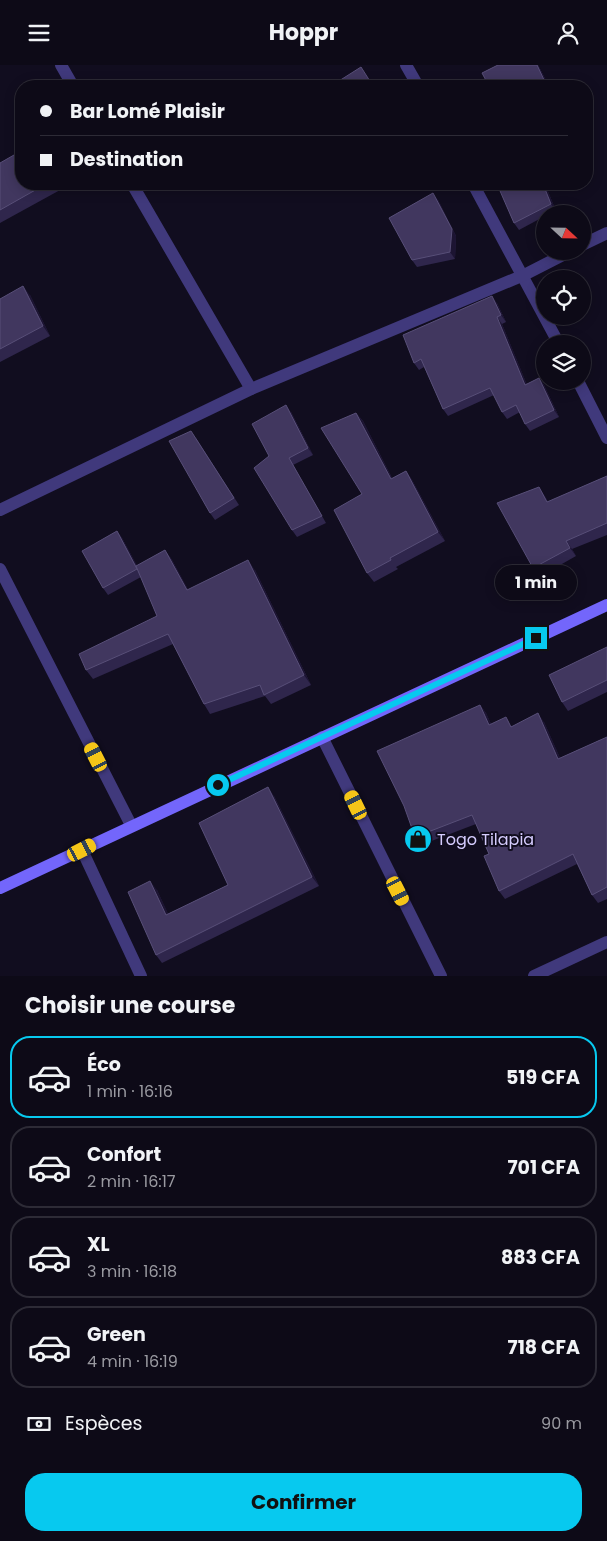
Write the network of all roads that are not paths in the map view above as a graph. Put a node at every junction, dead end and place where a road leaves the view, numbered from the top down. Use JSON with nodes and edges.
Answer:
{"nodes":[{"id":1,"x":60,"y":65,"type":"edge"},
{"id":2,"x":406,"y":65,"type":"edge"},
{"id":3,"x":69,"y":80,"type":"edge"},
{"id":4,"x":415,"y":80,"type":"edge"},
{"id":5,"x":135,"y":190,"type":"edge"},
{"id":6,"x":475,"y":190,"type":"edge"},
{"id":7,"x":607,"y":233,"type":"edge"},
{"id":8,"x":591,"y":241,"type":"edge"},
{"id":9,"x":553,"y":260,"type":"edge"},
{"id":10,"x":524,"y":275,"type":"junction"},
{"id":11,"x":554,"y":335,"type":"edge"},
{"id":12,"x":251,"y":389,"type":"junction"},
{"id":13,"x":583,"y":390,"type":"edge"},
{"id":14,"x":607,"y":438,"type":"edge"},
{"id":15,"x":0,"y":510,"type":"edge"},
{"id":16,"x":0,"y":569,"type":"edge"},
{"id":17,"x":607,"y":605,"type":"edge"},
{"id":18,"x":322,"y":737,"type":"junction"},
{"id":19,"x":131,"y":825,"type":"junction"},
{"id":20,"x":82,"y":850,"type":"junction"},
{"id":21,"x":0,"y":888,"type":"edge"},
{"id":22,"x":607,"y":942,"type":"edge"},
{"id":23,"x":141,"y":976,"type":"edge"},
{"id":24,"x":441,"y":976,"type":"edge"},
{"id":25,"x":534,"y":976,"type":"edge"}],
"edges":[{"from":1,"to":3,"type":"street"},
{"from":2,"to":4,"type":"street"},
{"from":5,"to":12,"type":"street"},
{"from":6,"to":10,"type":"street"},
{"from":7,"to":8,"type":"street"},
{"from":9,"to":10,"type":"street"},
{"from":10,"to":11,"type":"street"},
{"from":10,"to":12,"type":"street"},
{"from":12,"to":15,"type":"street"},
{"from":13,"to":14,"type":"street"},
{"from":16,"to":19,"type":"street"},
{"from":17,"to":18,"type":"street"},
{"from":18,"to":19,"type":"street"},
{"from":18,"to":24,"type":"street"},
{"from":19,"to":20,"type":"street"},
{"from":20,"to":21,"type":"street"},
{"from":20,"to":23,"type":"street"},
{"from":22,"to":25,"type":"street"}]}
